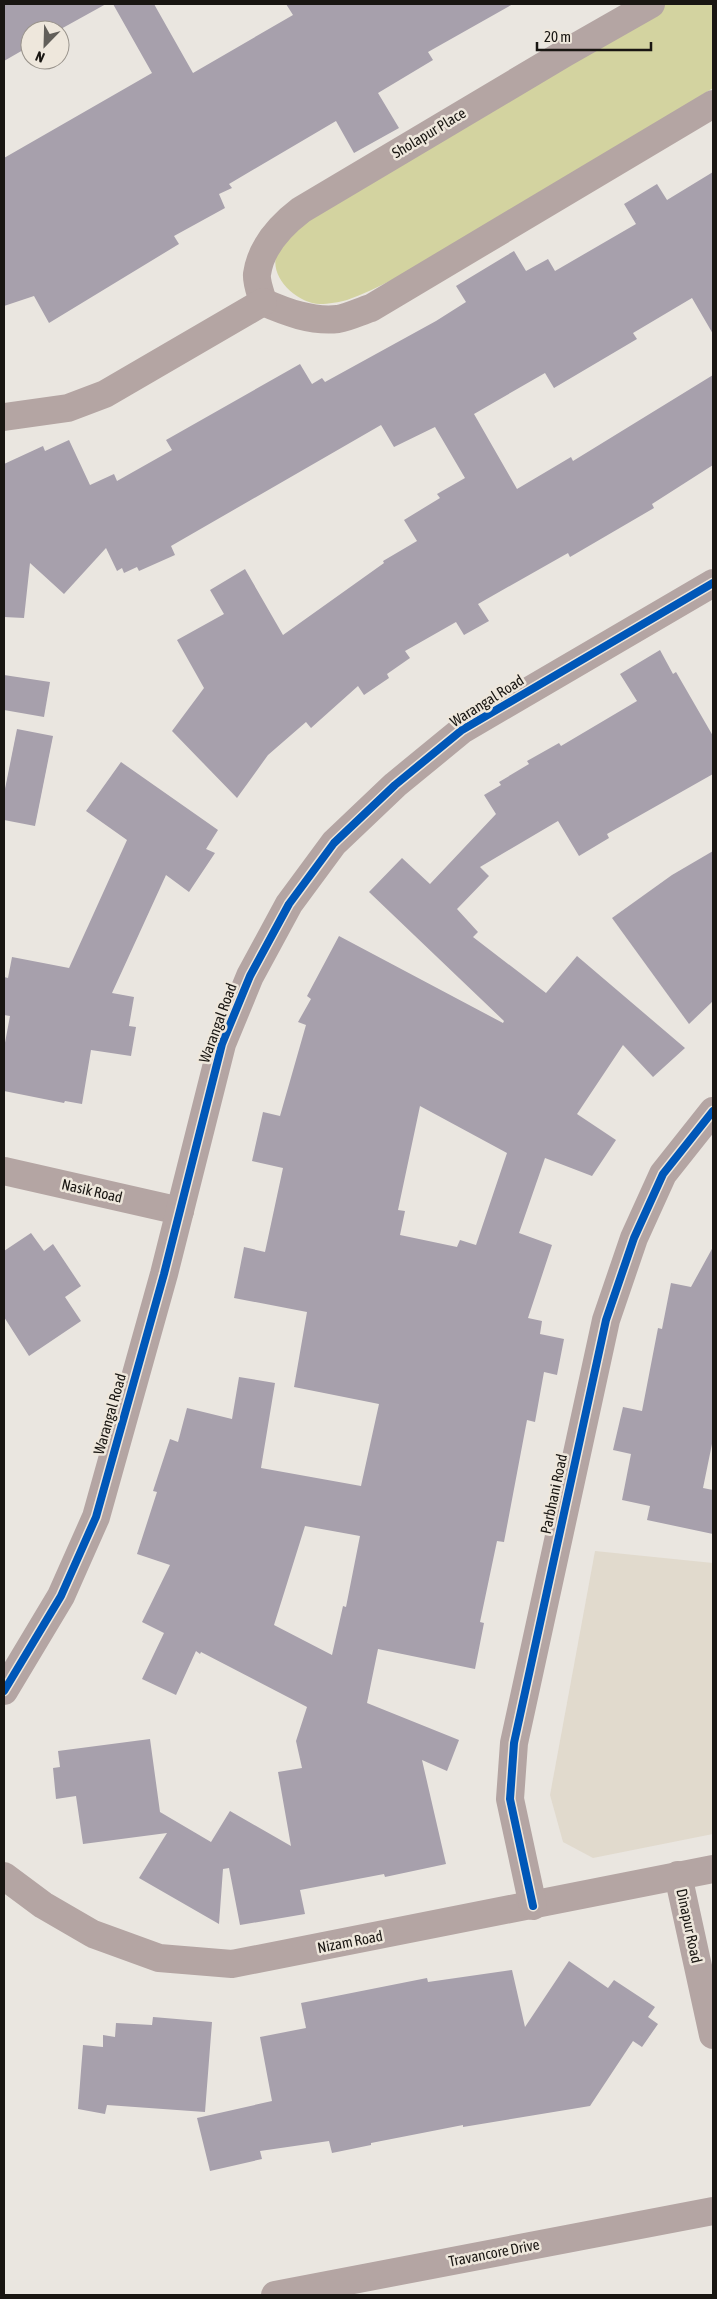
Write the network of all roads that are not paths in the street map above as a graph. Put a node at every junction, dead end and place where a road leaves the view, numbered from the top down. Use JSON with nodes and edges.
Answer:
{"nodes":[{"id":1,"x":651,"y":4,"type":"edge"},
{"id":2,"x":713,"y":104,"type":"edge"},
{"id":3,"x":263,"y":302,"type":"junction"},
{"id":4,"x":4,"y":417,"type":"edge"},
{"id":5,"x":713,"y":583,"type":"edge"},
{"id":6,"x":713,"y":1112,"type":"edge"},
{"id":7,"x":4,"y":1171,"type":"edge"},
{"id":8,"x":180,"y":1211,"type":"junction"},
{"id":9,"x":8,"y":1675,"type":"edge"},
{"id":10,"x":713,"y":1868,"type":"edge"},
{"id":11,"x":678,"y":1875,"type":"junction"},
{"id":12,"x":4,"y":1876,"type":"edge"},
{"id":13,"x":533,"y":1906,"type":"junction"},
{"id":14,"x":713,"y":2035,"type":"edge"},
{"id":15,"x":713,"y":2211,"type":"edge"},
{"id":16,"x":275,"y":2295,"type":"edge"}],
"edges":[{"from":1,"to":3,"type":"street","name":"Sholapur Place"},
{"from":2,"to":3,"type":"street"},
{"from":3,"to":4,"type":"street"},
{"from":5,"to":8,"type":"street","name":"Warangal Road"},
{"from":6,"to":13,"type":"street","name":"Parbhani Road"},
{"from":7,"to":8,"type":"street","name":"Nasik Road"},
{"from":8,"to":9,"type":"street","name":"Warangal Road"},
{"from":10,"to":11,"type":"street","name":"Nizam Road"},
{"from":11,"to":13,"type":"street","name":"Nizam Road"},
{"from":11,"to":14,"type":"street","name":"Dinapur Road"},
{"from":12,"to":13,"type":"street","name":"Nizam Road"},
{"from":15,"to":16,"type":"street","name":"Travancore Drive"}]}
